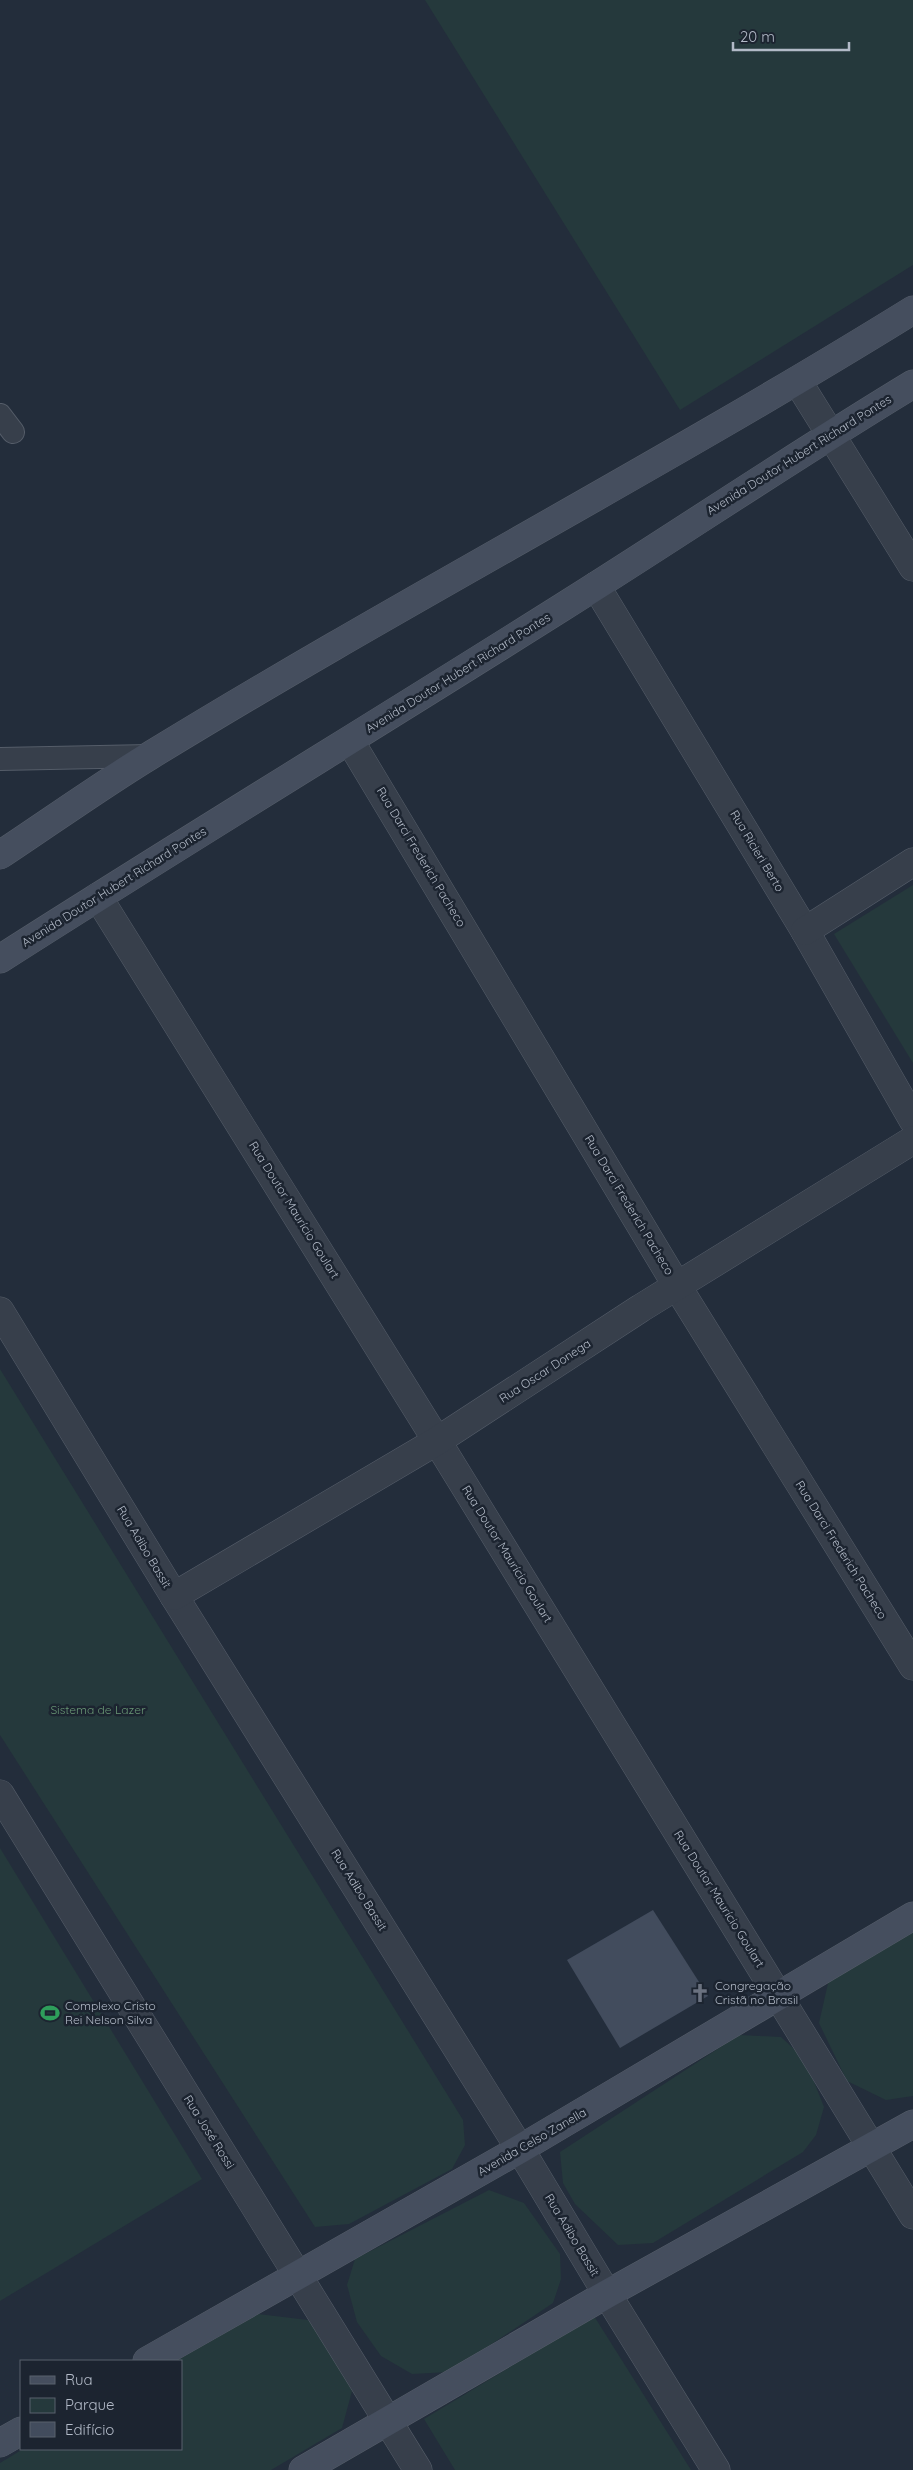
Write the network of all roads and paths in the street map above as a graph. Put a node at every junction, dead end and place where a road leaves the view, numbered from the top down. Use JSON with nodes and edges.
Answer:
{"nodes":[{"id":1,"x":913,"y":310,"type":"edge"},
{"id":2,"x":798,"y":382,"type":"junction"},
{"id":3,"x":913,"y":384,"type":"edge"},
{"id":4,"x":830,"y":434,"type":"junction"},
{"id":5,"x":913,"y":568,"type":"edge"},
{"id":6,"x":596,"y":586,"type":"junction"},
{"id":7,"x":350,"y":741,"type":"junction"},
{"id":8,"x":149,"y":756,"type":"junction"},
{"id":9,"x":0,"y":759,"type":"edge"},
{"id":10,"x":0,"y":855,"type":"edge"},
{"id":11,"x":913,"y":862,"type":"edge"},
{"id":12,"x":98,"y":897,"type":"junction"},
{"id":13,"x":805,"y":931,"type":"junction"},
{"id":14,"x":0,"y":958,"type":"edge"},
{"id":15,"x":913,"y":1120,"type":"edge"},
{"id":16,"x":913,"y":1140,"type":"edge"},
{"id":17,"x":677,"y":1286,"type":"junction"},
{"id":18,"x":0,"y":1311,"type":"edge"},
{"id":19,"x":437,"y":1441,"type":"junction"},
{"id":20,"x":174,"y":1596,"type":"junction"},
{"id":21,"x":913,"y":1666,"type":"edge"},
{"id":22,"x":0,"y":1794,"type":"edge"},
{"id":23,"x":913,"y":1916,"type":"edge"},
{"id":24,"x":779,"y":1997,"type":"junction"},
{"id":25,"x":913,"y":2124,"type":"edge"},
{"id":26,"x":520,"y":2148,"type":"junction"},
{"id":27,"x":872,"y":2148,"type":"junction"},
{"id":28,"x":913,"y":2215,"type":"edge"},
{"id":29,"x":299,"y":2276,"type":"junction"},
{"id":30,"x":606,"y":2294,"type":"junction"},
{"id":31,"x":149,"y":2360,"type":"edge"},
{"id":32,"x":387,"y":2420,"type":"junction"},
{"id":33,"x":20,"y":2433,"type":"edge"},
{"id":34,"x":0,"y":2443,"type":"edge"},
{"id":35,"x":303,"y":2470,"type":"edge"},
{"id":36,"x":418,"y":2470,"type":"edge"},
{"id":37,"x":716,"y":2470,"type":"edge"}],
"edges":[{"from":1,"to":2,"type":"main road"},
{"from":2,"to":4,"type":"street"},
{"from":2,"to":8,"type":"main road"},
{"from":3,"to":4,"type":"main road","name":"Avenida Doutor Hubert Richard Pontes"},
{"from":4,"to":5,"type":"street"},
{"from":4,"to":6,"type":"main road","name":"Avenida Doutor Hubert Richard Pontes"},
{"from":6,"to":7,"type":"main road","name":"Avenida Doutor Hubert Richard Pontes"},
{"from":6,"to":13,"type":"street","name":"Rua Ricieri Berto"},
{"from":7,"to":12,"type":"main road","name":"Avenida Doutor Hubert Richard Pontes"},
{"from":7,"to":17,"type":"street","name":"Rua Darci Frederich Pacheco"},
{"from":8,"to":9,"type":"lane"},
{"from":8,"to":10,"type":"main road"},
{"from":11,"to":13,"type":"street"},
{"from":12,"to":14,"type":"main road","name":"Avenida Doutor Hubert Richard Pontes"},
{"from":12,"to":19,"type":"street","name":"Rua Doutor Maurício Goulart"},
{"from":13,"to":15,"type":"street","name":"Rua Ricieri Berto"},
{"from":16,"to":17,"type":"street","name":"Rua Oscar Donega"},
{"from":17,"to":19,"type":"street","name":"Rua Oscar Donega"},
{"from":17,"to":21,"type":"street","name":"Rua Darci Frederich Pacheco"},
{"from":18,"to":20,"type":"street","name":"Rua Adibo Bassit"},
{"from":19,"to":20,"type":"street","name":"Rua Oscar Donega"},
{"from":19,"to":24,"type":"street","name":"Rua Doutor Maurício Goulart"},
{"from":20,"to":26,"type":"street","name":"Rua Adibo Bassit"},
{"from":22,"to":29,"type":"street","name":"Rua José Rossi"},
{"from":23,"to":24,"type":"main road","name":"Avenida Celso Zanella"},
{"from":24,"to":26,"type":"main road","name":"Avenida Celso Zanella"},
{"from":24,"to":27,"type":"street","name":"Rua Doutor Maurício Goulart"},
{"from":25,"to":27,"type":"main road"},
{"from":26,"to":29,"type":"main road","name":"Avenida Celso Zanella"},
{"from":26,"to":30,"type":"street","name":"Rua Adibo Bassit"},
{"from":27,"to":28,"type":"street","name":"Rua Doutor Maurício Goulart"},
{"from":27,"to":30,"type":"main road"},
{"from":29,"to":31,"type":"main road","name":"Avenida Celso Zanella"},
{"from":29,"to":32,"type":"street","name":"Rua José Rossi"},
{"from":30,"to":32,"type":"main road"},
{"from":30,"to":37,"type":"street","name":"Rua Adibo Bassit"},
{"from":32,"to":35,"type":"main road"},
{"from":32,"to":36,"type":"street","name":"Rua José Rossi"},
{"from":33,"to":34,"type":"main road"}]}
